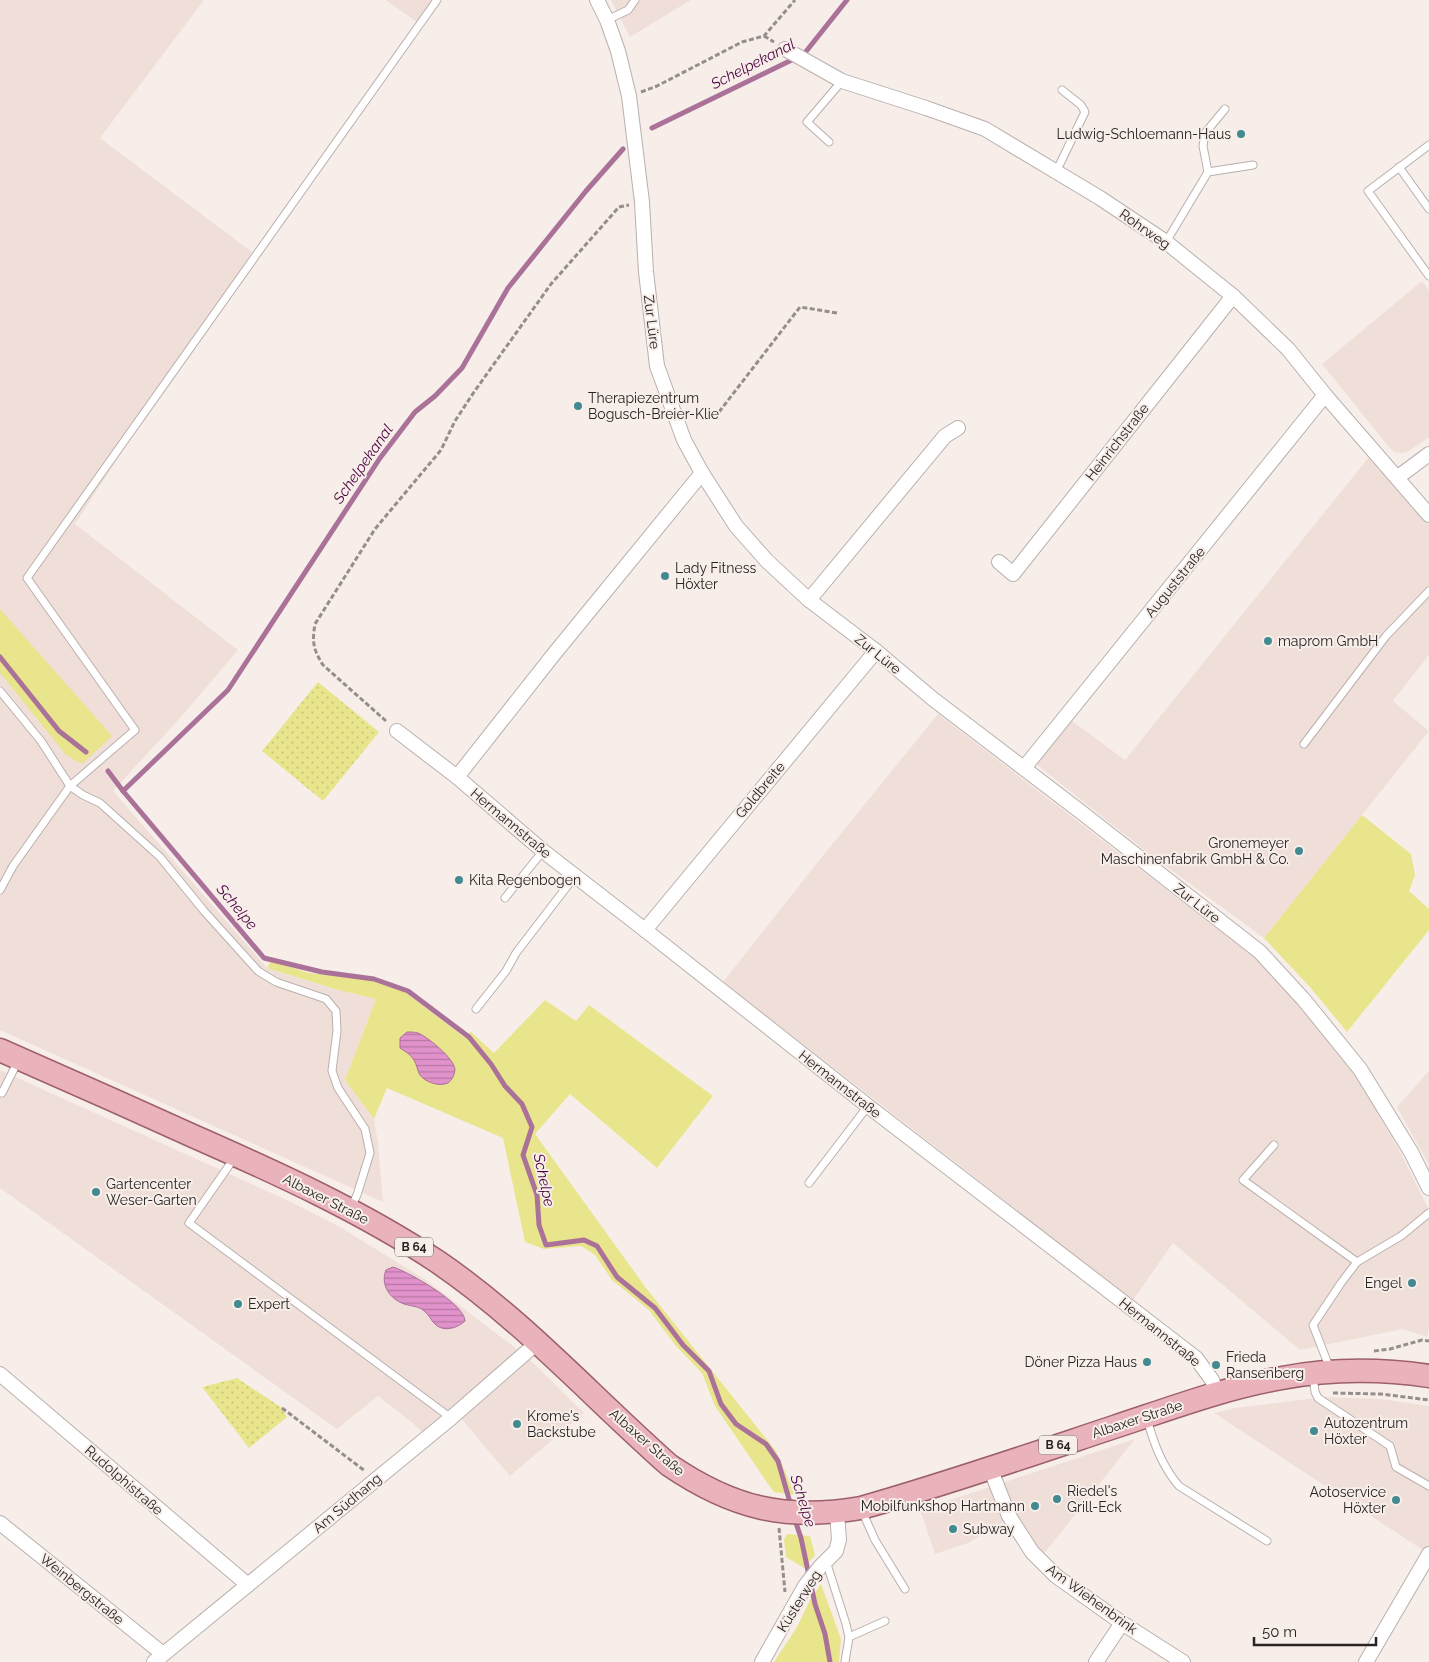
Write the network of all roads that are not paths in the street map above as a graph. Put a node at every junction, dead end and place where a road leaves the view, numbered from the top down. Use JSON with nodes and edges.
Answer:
{"nodes":[{"id":1,"x":436,"y":0,"type":"edge"},
{"id":2,"x":597,"y":0,"type":"edge"},
{"id":3,"x":635,"y":0,"type":"edge"},
{"id":4,"x":607,"y":20,"type":"junction"},
{"id":5,"x":786,"y":49,"type":"dead end"},
{"id":6,"x":842,"y":81,"type":"junction"},
{"id":7,"x":1062,"y":90,"type":"dead end"},
{"id":8,"x":1225,"y":109,"type":"dead end"},
{"id":9,"x":829,"y":142,"type":"dead end"},
{"id":10,"x":1429,"y":145,"type":"edge"},
{"id":11,"x":1253,"y":165,"type":"dead end"},
{"id":12,"x":1399,"y":167,"type":"junction"},
{"id":13,"x":1056,"y":172,"type":"junction"},
{"id":14,"x":1208,"y":172,"type":"junction"},
{"id":15,"x":1429,"y":208,"type":"edge"},
{"id":16,"x":1166,"y":242,"type":"junction"},
{"id":17,"x":1429,"y":276,"type":"edge"},
{"id":18,"x":1233,"y":296,"type":"junction"},
{"id":19,"x":1325,"y":395,"type":"junction"},
{"id":20,"x":958,"y":428,"type":"dead end"},
{"id":21,"x":1429,"y":454,"type":"edge"},
{"id":22,"x":702,"y":473,"type":"junction"},
{"id":23,"x":1398,"y":477,"type":"junction"},
{"id":24,"x":1429,"y":515,"type":"edge"},
{"id":25,"x":999,"y":562,"type":"dead end"},
{"id":26,"x":1429,"y":591,"type":"edge"},
{"id":27,"x":809,"y":600,"type":"junction"},
{"id":28,"x":876,"y":651,"type":"junction"},
{"id":29,"x":0,"y":691,"type":"edge"},
{"id":30,"x":397,"y":731,"type":"road end"},
{"id":31,"x":1304,"y":744,"type":"dead end"},
{"id":32,"x":1024,"y":768,"type":"junction"},
{"id":33,"x":457,"y":778,"type":"junction"},
{"id":34,"x":70,"y":786,"type":"junction"},
{"id":35,"x":543,"y":851,"type":"junction"},
{"id":36,"x":575,"y":876,"type":"junction"},
{"id":37,"x":0,"y":890,"type":"edge"},
{"id":38,"x":505,"y":898,"type":"dead end"},
{"id":39,"x":645,"y":930,"type":"junction"},
{"id":40,"x":476,"y":1009,"type":"dead end"},
{"id":41,"x":9,"y":1054,"type":"edge"},
{"id":42,"x":0,"y":1092,"type":"edge"},
{"id":43,"x":868,"y":1106,"type":"junction"},
{"id":44,"x":1274,"y":1145,"type":"dead end"},
{"id":45,"x":236,"y":1155,"type":"junction"},
{"id":46,"x":809,"y":1183,"type":"dead end"},
{"id":47,"x":1429,"y":1188,"type":"edge"},
{"id":48,"x":350,"y":1210,"type":"junction"},
{"id":49,"x":1429,"y":1213,"type":"edge"},
{"id":50,"x":1358,"y":1262,"type":"junction"},
{"id":51,"x":538,"y":1342,"type":"junction"},
{"id":52,"x":0,"y":1374,"type":"edge"},
{"id":53,"x":1429,"y":1376,"type":"edge"},
{"id":54,"x":1320,"y":1379,"type":"junction"},
{"id":55,"x":1217,"y":1394,"type":"junction"},
{"id":56,"x":1146,"y":1417,"type":"junction"},
{"id":57,"x":451,"y":1418,"type":"junction"},
{"id":58,"x":990,"y":1468,"type":"junction"},
{"id":59,"x":1429,"y":1486,"type":"edge"},
{"id":60,"x":861,"y":1508,"type":"junction"},
{"id":61,"x":837,"y":1512,"type":"junction"},
{"id":62,"x":0,"y":1523,"type":"edge"},
{"id":63,"x":1267,"y":1542,"type":"dead end"},
{"id":64,"x":1429,"y":1554,"type":"edge"},
{"id":65,"x":823,"y":1564,"type":"junction"},
{"id":66,"x":1425,"y":1569,"type":"edge"},
{"id":67,"x":248,"y":1585,"type":"junction"},
{"id":68,"x":905,"y":1589,"type":"dead end"},
{"id":69,"x":885,"y":1621,"type":"dead end"},
{"id":70,"x":1122,"y":1623,"type":"junction"},
{"id":71,"x":849,"y":1637,"type":"junction"},
{"id":72,"x":159,"y":1658,"type":"edge"},
{"id":73,"x":762,"y":1662,"type":"edge"},
{"id":74,"x":845,"y":1662,"type":"edge"},
{"id":75,"x":1096,"y":1662,"type":"edge"},
{"id":76,"x":1183,"y":1662,"type":"edge"},
{"id":77,"x":1366,"y":1662,"type":"edge"}],
"edges":[{"from":1,"to":34,"type":"lane"},
{"from":2,"to":4,"type":"street","name":"Zur Lüre"},
{"from":3,"to":4,"type":"lane"},
{"from":4,"to":22,"type":"street","name":"Zur Lüre"},
{"from":5,"to":6,"type":"street","name":"Rohrweg"},
{"from":6,"to":9,"type":"lane"},
{"from":6,"to":13,"type":"street","name":"Rohrweg"},
{"from":7,"to":13,"type":"lane"},
{"from":8,"to":14,"type":"lane"},
{"from":10,"to":12,"type":"lane"},
{"from":11,"to":14,"type":"lane"},
{"from":12,"to":15,"type":"lane"},
{"from":12,"to":17,"type":"lane"},
{"from":13,"to":16,"type":"street","name":"Rohrweg"},
{"from":14,"to":16,"type":"lane"},
{"from":16,"to":18,"type":"street","name":"Rohrweg"},
{"from":18,"to":19,"type":"street","name":"Rohrweg"},
{"from":18,"to":25,"type":"street","name":"Heinrichstraße"},
{"from":19,"to":23,"type":"street","name":"Rohrweg"},
{"from":19,"to":32,"type":"street","name":"Auguststraße"},
{"from":20,"to":27,"type":"street"},
{"from":21,"to":23,"type":"street"},
{"from":22,"to":27,"type":"street","name":"Zur Lüre"},
{"from":22,"to":33,"type":"street"},
{"from":23,"to":24,"type":"street","name":"Rohrweg"},
{"from":26,"to":31,"type":"lane"},
{"from":27,"to":28,"type":"street","name":"Zur Lüre"},
{"from":28,"to":32,"type":"street","name":"Zur Lüre"},
{"from":28,"to":39,"type":"street","name":"Goldbreite"},
{"from":29,"to":34,"type":"lane"},
{"from":30,"to":33,"type":"street","name":"Hermannstraße"},
{"from":32,"to":47,"type":"street","name":"Zur Lüre"},
{"from":33,"to":35,"type":"street","name":"Hermannstraße"},
{"from":34,"to":37,"type":"lane"},
{"from":34,"to":48,"type":"lane"},
{"from":35,"to":36,"type":"street","name":"Hermannstraße"},
{"from":35,"to":38,"type":"lane"},
{"from":36,"to":39,"type":"street","name":"Hermannstraße"},
{"from":36,"to":40,"type":"lane"},
{"from":39,"to":43,"type":"street","name":"Hermannstraße"},
{"from":41,"to":42,"type":"lane"},
{"from":41,"to":45,"type":"main road","name":"Albaxer Straße","number":"B 64"},
{"from":43,"to":46,"type":"lane"},
{"from":43,"to":55,"type":"street","name":"Hermannstraße"},
{"from":44,"to":50,"type":"lane"},
{"from":45,"to":48,"type":"main road","name":"Albaxer Straße","number":"B 64"},
{"from":45,"to":57,"type":"lane"},
{"from":48,"to":51,"type":"main road","name":"Albaxer Straße","number":"B 64"},
{"from":49,"to":50,"type":"lane"},
{"from":50,"to":54,"type":"lane"},
{"from":51,"to":57,"type":"street","name":"Am Südhang"},
{"from":51,"to":61,"type":"main road","name":"Albaxer Straße","number":"B 64"},
{"from":52,"to":67,"type":"street","name":"Rudolphistraße"},
{"from":53,"to":54,"type":"main road","name":"Albaxer Straße","number":"B 64"},
{"from":54,"to":55,"type":"main road","name":"Albaxer Straße","number":"B 64"},
{"from":54,"to":59,"type":"lane"},
{"from":55,"to":56,"type":"main road","name":"Albaxer Straße","number":"B 64"},
{"from":56,"to":58,"type":"main road","name":"Albaxer Straße","number":"B 64"},
{"from":56,"to":63,"type":"lane"},
{"from":57,"to":67,"type":"street","name":"Am Südhang"},
{"from":58,"to":60,"type":"main road","name":"Albaxer Straße","number":"B 64"},
{"from":58,"to":70,"type":"street","name":"Am Wiehenbrink"},
{"from":60,"to":61,"type":"main road","name":"Albaxer Straße","number":"B 64"},
{"from":60,"to":68,"type":"lane"},
{"from":61,"to":65,"type":"street","name":"Küsterweg"},
{"from":62,"to":72,"type":"street","name":"Weinbergstraße"},
{"from":64,"to":66,"type":"street"},
{"from":65,"to":71,"type":"lane"},
{"from":65,"to":73,"type":"street","name":"Küsterweg"},
{"from":66,"to":77,"type":"street"},
{"from":67,"to":72,"type":"street","name":"Am Südhang"},
{"from":69,"to":71,"type":"lane"},
{"from":70,"to":75,"type":"street"},
{"from":70,"to":76,"type":"street","name":"Am Wiehenbrink"},
{"from":71,"to":74,"type":"lane"}]}
